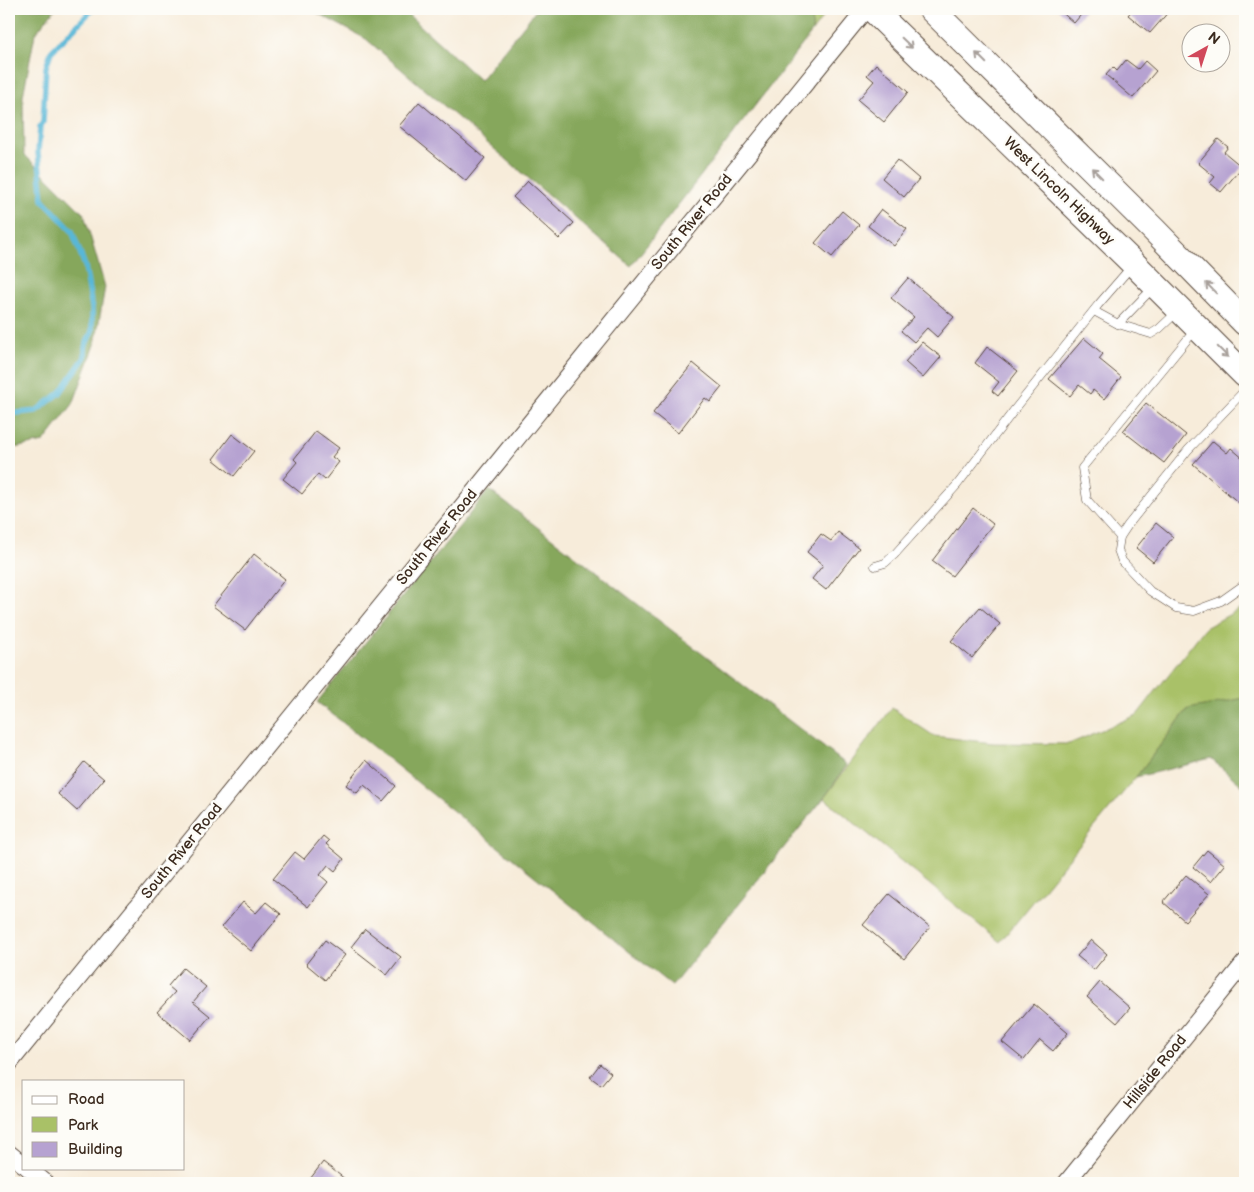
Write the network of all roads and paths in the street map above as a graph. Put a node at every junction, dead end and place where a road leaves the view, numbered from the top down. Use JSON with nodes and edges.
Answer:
{"nodes":[{"id":1,"x":866,"y":9,"type":"edge"},
{"id":2,"x":872,"y":9,"type":"edge"},
{"id":3,"x":931,"y":9,"type":"edge"},
{"id":4,"x":1134,"y":264,"type":"junction"},
{"id":5,"x":1156,"y":285,"type":"junction"},
{"id":6,"x":1180,"y":309,"type":"junction"},
{"id":7,"x":1094,"y":311,"type":"junction"},
{"id":8,"x":1245,"y":323,"type":"edge"},
{"id":9,"x":1118,"y":324,"type":"junction"},
{"id":10,"x":1198,"y":327,"type":"junction"},
{"id":11,"x":1245,"y":375,"type":"edge"},
{"id":12,"x":1245,"y":390,"type":"edge"},
{"id":13,"x":1120,"y":537,"type":"junction"},
{"id":14,"x":875,"y":566,"type":"dead end"},
{"id":15,"x":1245,"y":584,"type":"edge"},
{"id":16,"x":1245,"y":962,"type":"edge"},
{"id":17,"x":9,"y":1064,"type":"edge"},
{"id":18,"x":9,"y":1153,"type":"edge"},
{"id":19,"x":22,"y":1163,"type":"edge"},
{"id":20,"x":30,"y":1170,"type":"edge"},
{"id":21,"x":46,"y":1183,"type":"edge"},
{"id":22,"x":1066,"y":1183,"type":"edge"}],
"edges":[{"from":1,"to":17,"type":"street","name":"South River Road"},
{"from":2,"to":4,"type":"main road","name":"West Lincoln Highway","one_way":true},
{"from":8,"to":3,"type":"main road","one_way":true},
{"from":4,"to":5,"type":"main road","name":"West Lincoln Highway"},
{"from":4,"to":7,"type":"lane"},
{"from":5,"to":6,"type":"main road","name":"West Lincoln Highway"},
{"from":5,"to":9,"type":"lane"},
{"from":6,"to":9,"type":"lane"},
{"from":6,"to":10,"type":"main road","name":"West Lincoln Highway"},
{"from":7,"to":9,"type":"lane"},
{"from":7,"to":14,"type":"lane"},
{"from":10,"to":11,"type":"main road","name":"West Lincoln Highway","one_way":true},
{"from":10,"to":13,"type":"lane"},
{"from":12,"to":13,"type":"lane"},
{"from":13,"to":15,"type":"lane"},
{"from":16,"to":22,"type":"street","name":"Hillside Road"},
{"from":18,"to":19,"type":"street"},
{"from":20,"to":21,"type":"street"}]}
